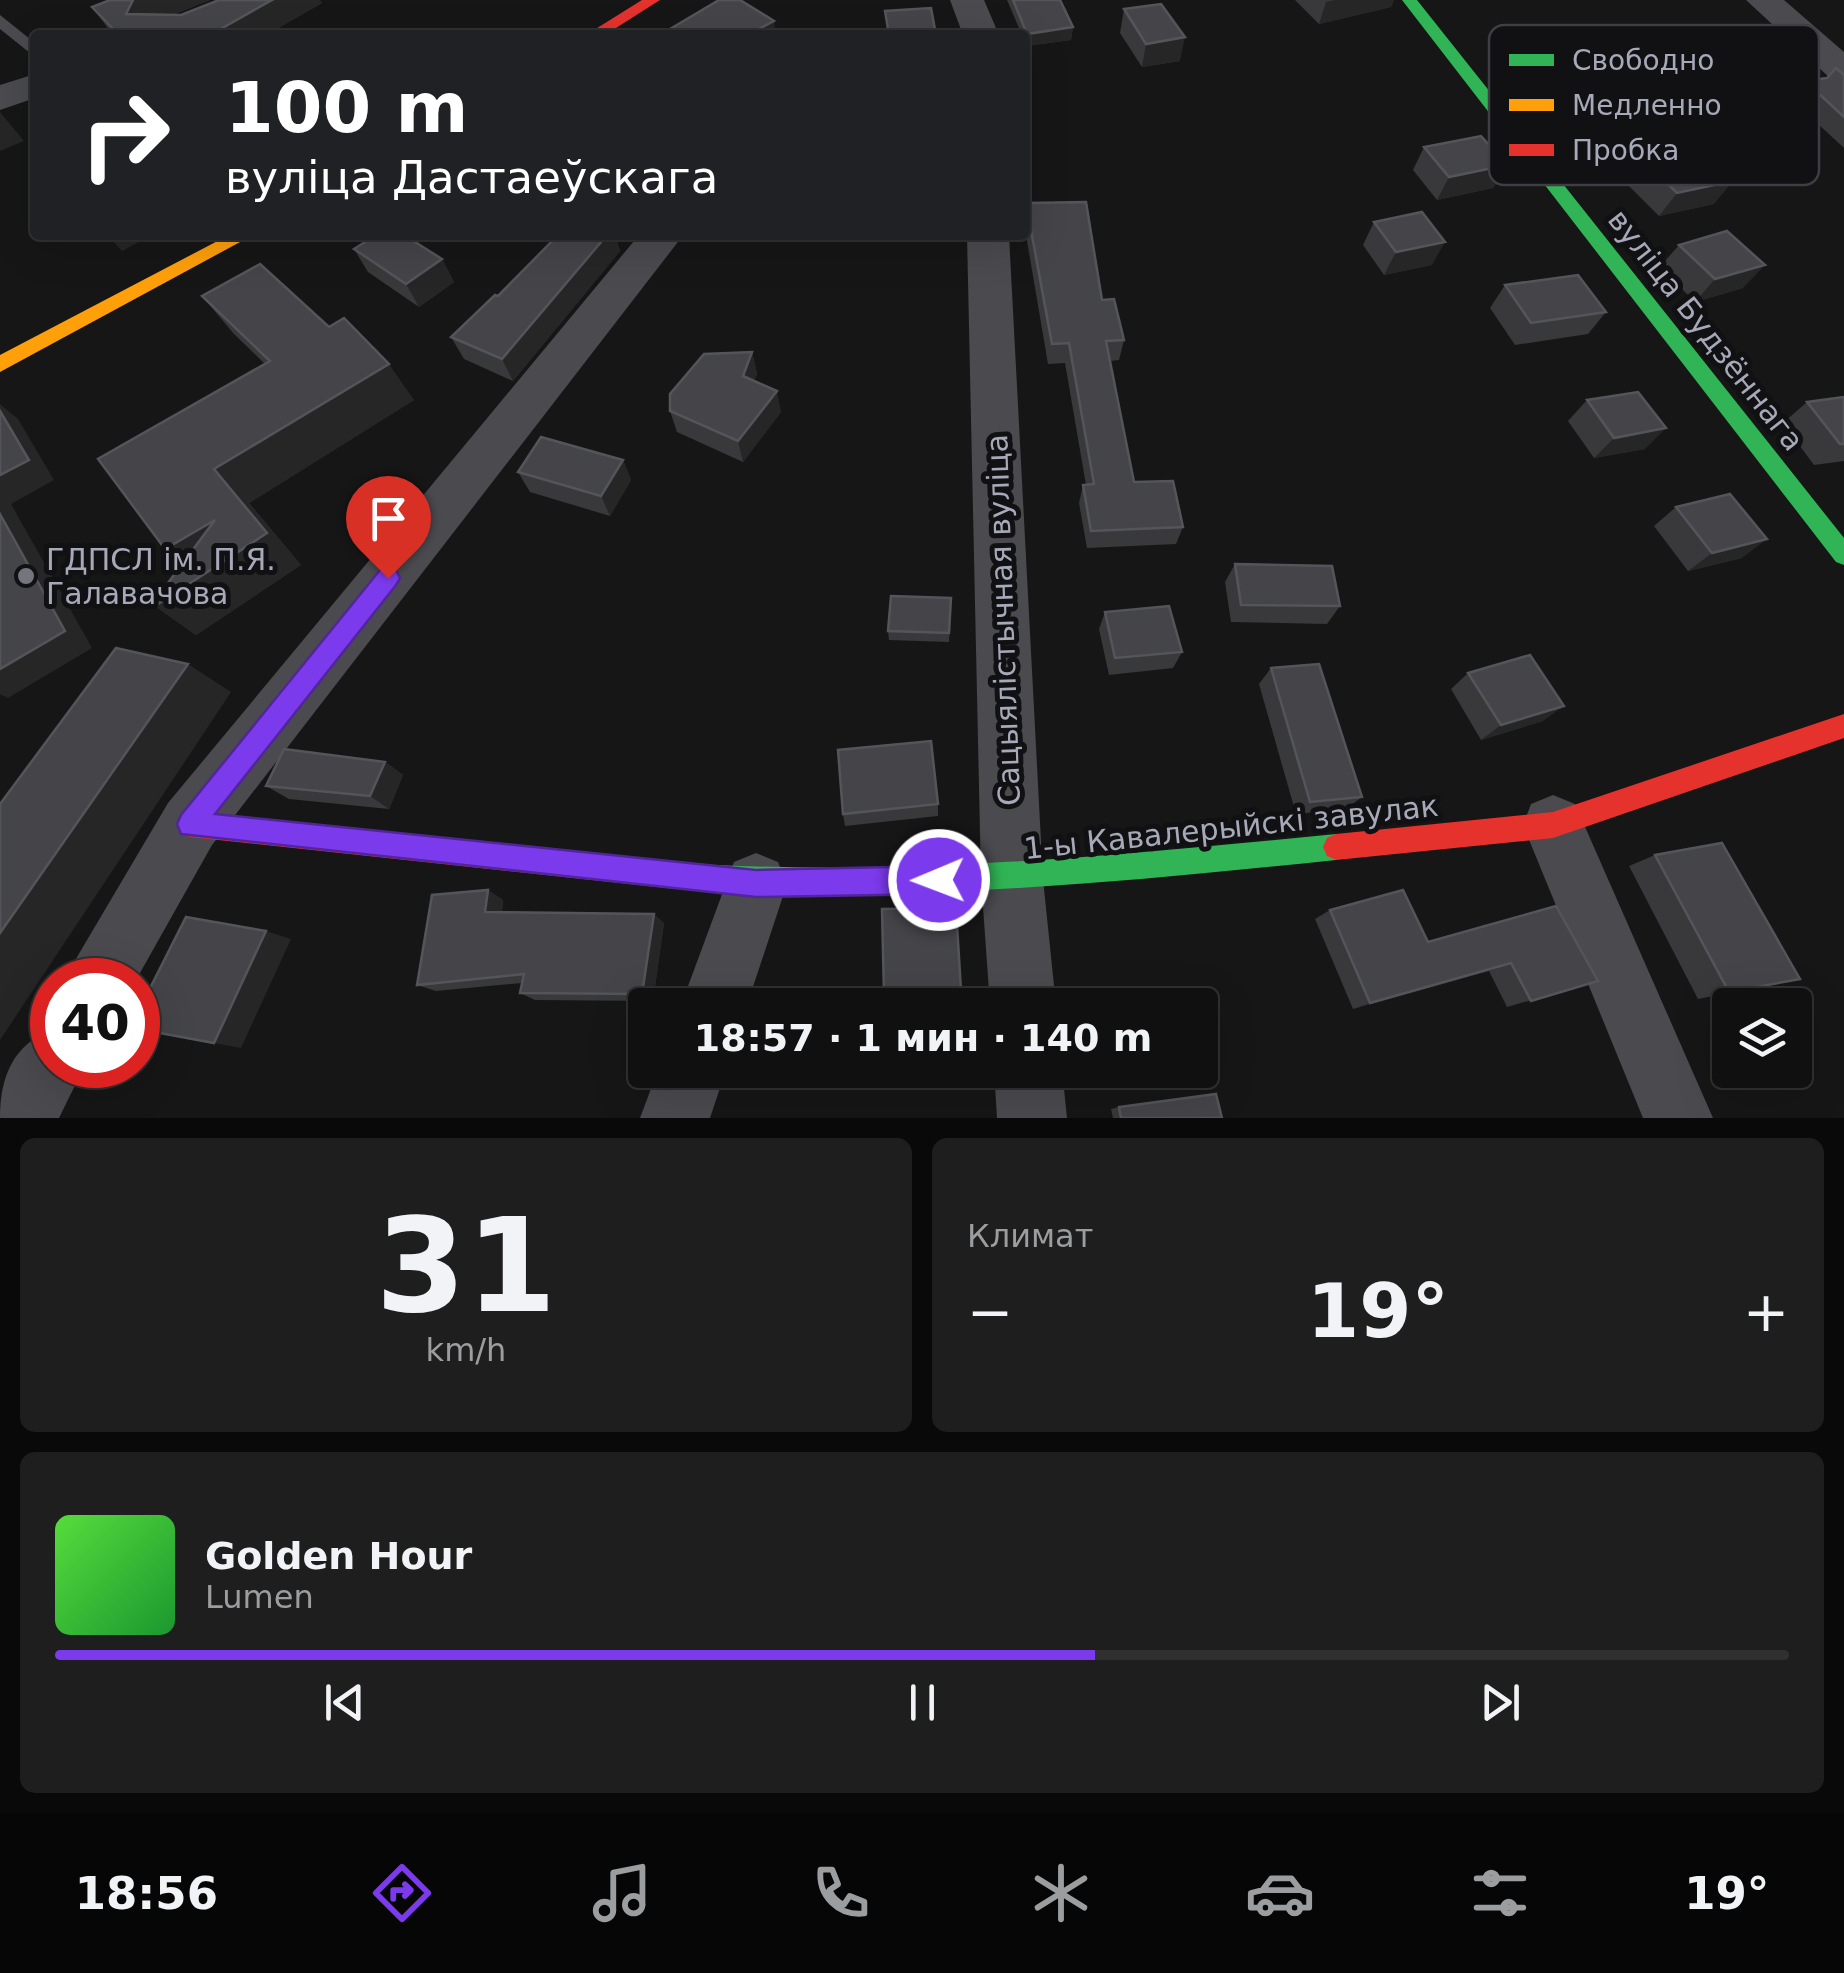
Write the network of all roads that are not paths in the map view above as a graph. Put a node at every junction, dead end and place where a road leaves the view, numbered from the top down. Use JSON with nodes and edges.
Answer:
{"nodes":[{"id":1,"x":652,"y":0,"type":"edge"},
{"id":2,"x":967,"y":0,"type":"edge"},
{"id":3,"x":1410,"y":0,"type":"edge"},
{"id":4,"x":1763,"y":0,"type":"edge"},
{"id":5,"x":0,"y":20,"type":"edge"},
{"id":6,"x":1792,"y":25,"type":"edge"},
{"id":7,"x":602,"y":30,"type":"edge"},
{"id":8,"x":979,"y":30,"type":"edge"},
{"id":9,"x":30,"y":47,"type":"edge"},
{"id":10,"x":1819,"y":49,"type":"edge"},
{"id":11,"x":1844,"y":71,"type":"edge"},
{"id":12,"x":30,"y":87,"type":"edge"},
{"id":13,"x":0,"y":98,"type":"edge"},
{"id":14,"x":1489,"y":101,"type":"edge"},
{"id":15,"x":1555,"y":185,"type":"edge"},
{"id":16,"x":228,"y":240,"type":"edge"},
{"id":17,"x":658,"y":240,"type":"edge"},
{"id":18,"x":988,"y":240,"type":"edge"},
{"id":19,"x":0,"y":364,"type":"edge"},
{"id":20,"x":1844,"y":555,"type":"edge"},
{"id":21,"x":1844,"y":726,"type":"edge"},
{"id":22,"x":190,"y":824,"type":"junction"},
{"id":23,"x":1553,"y":825,"type":"junction"},
{"id":24,"x":1012,"y":878,"type":"junction"},
{"id":25,"x":756,"y":884,"type":"junction"},
{"id":26,"x":113,"y":958,"type":"edge"},
{"id":27,"x":720,"y":988,"type":"edge"},
{"id":28,"x":1022,"y":988,"type":"edge"},
{"id":29,"x":38,"y":1088,"type":"edge"},
{"id":30,"x":686,"y":1088,"type":"edge"},
{"id":31,"x":1030,"y":1088,"type":"edge"},
{"id":32,"x":21,"y":1118,"type":"edge"},
{"id":33,"x":676,"y":1118,"type":"edge"},
{"id":34,"x":1032,"y":1118,"type":"edge"},
{"id":35,"x":1678,"y":1118,"type":"edge"}],
"edges":[{"from":1,"to":7,"type":"street"},
{"from":2,"to":8,"type":"street"},
{"from":3,"to":14,"type":"street","name":"вуліца Будзённага"},
{"from":4,"to":6,"type":"street"},
{"from":5,"to":9,"type":"lane"},
{"from":10,"to":11,"type":"street"},
{"from":12,"to":13,"type":"street"},
{"from":15,"to":20,"type":"street","name":"вуліца Будзённага"},
{"from":16,"to":19,"type":"street"},
{"from":17,"to":22,"type":"street"},
{"from":18,"to":24,"type":"street","name":"Сацыялістычная вуліца"},
{"from":21,"to":23,"type":"street","name":"1-ы Кавалерыйскі завулак"},
{"from":22,"to":25,"type":"street","name":"1-ы Кавалерыйскі завулак"},
{"from":22,"to":26,"type":"street"},
{"from":23,"to":24,"type":"street","name":"1-ы Кавалерыйскі завулак"},
{"from":23,"to":35,"type":"street"},
{"from":24,"to":25,"type":"street","name":"1-ы Кавалерыйскі завулак"},
{"from":24,"to":28,"type":"street","name":"Сацыялістычная вуліца"},
{"from":25,"to":27,"type":"street"},
{"from":29,"to":32,"type":"street"},
{"from":30,"to":33,"type":"street"},
{"from":31,"to":34,"type":"street"}]}
